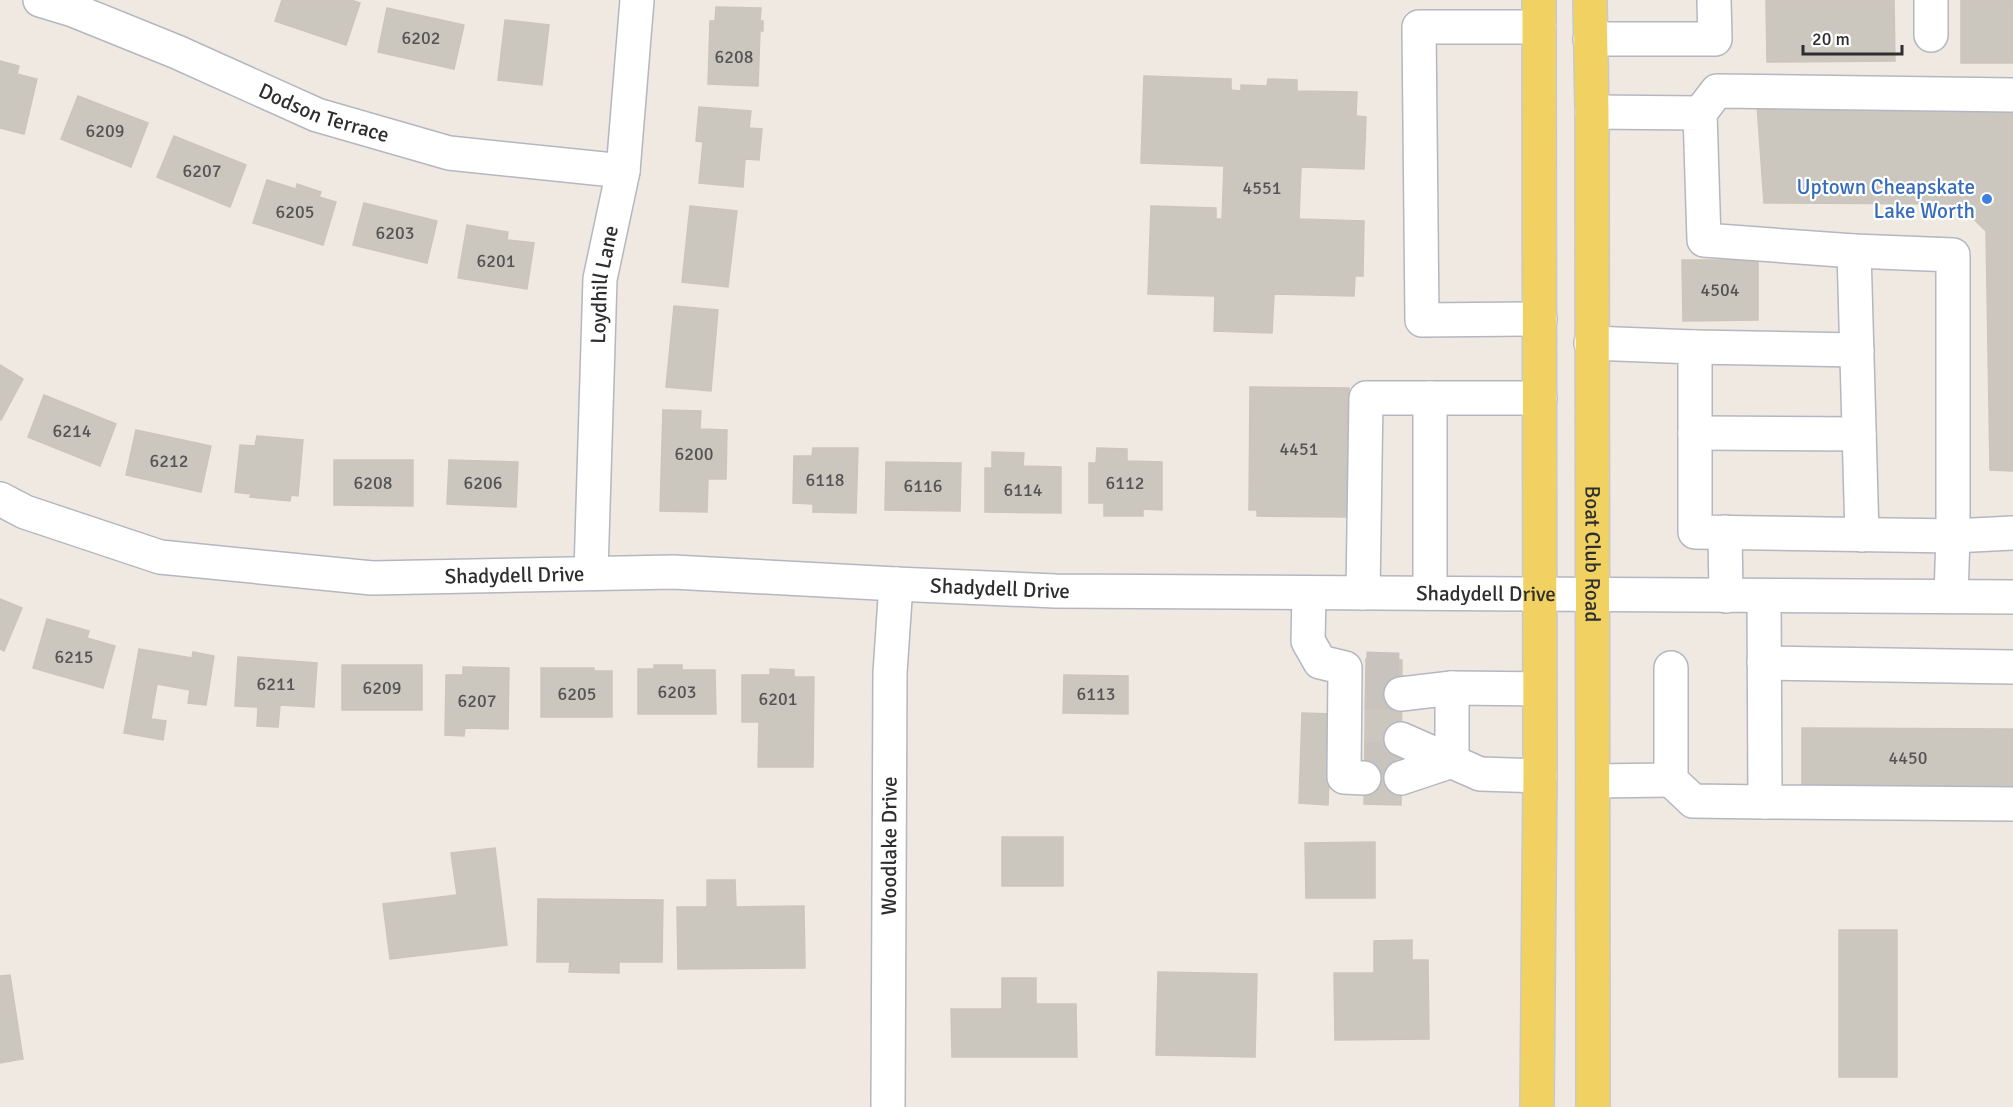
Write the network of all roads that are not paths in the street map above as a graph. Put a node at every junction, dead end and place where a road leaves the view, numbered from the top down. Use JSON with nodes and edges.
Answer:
{"nodes":[{"id":1,"x":40,"y":0,"type":"edge"},
{"id":2,"x":637,"y":0,"type":"edge"},
{"id":3,"x":1590,"y":0,"type":"edge"},
{"id":4,"x":1714,"y":0,"type":"edge"},
{"id":5,"x":1931,"y":0,"type":"edge"},
{"id":6,"x":1539,"y":14,"type":"edge"},
{"id":7,"x":1931,"y":35,"type":"dead end"},
{"id":8,"x":1590,"y":39,"type":"junction"},
{"id":9,"x":2013,"y":95,"type":"edge"},
{"id":10,"x":1592,"y":112,"type":"junction"},
{"id":11,"x":1700,"y":113,"type":"junction"},
{"id":12,"x":623,"y":171,"type":"junction"},
{"id":13,"x":1854,"y":251,"type":"junction"},
{"id":14,"x":1540,"y":320,"type":"junction"},
{"id":15,"x":1592,"y":343,"type":"junction"},
{"id":16,"x":1695,"y":347,"type":"junction"},
{"id":17,"x":1857,"y":350,"type":"junction"},
{"id":18,"x":1430,"y":398,"type":"junction"},
{"id":19,"x":1540,"y":398,"type":"junction"},
{"id":20,"x":1695,"y":433,"type":"junction"},
{"id":21,"x":1859,"y":434,"type":"junction"},
{"id":22,"x":0,"y":499,"type":"edge"},
{"id":23,"x":1725,"y":532,"type":"junction"},
{"id":24,"x":2013,"y":533,"type":"edge"},
{"id":25,"x":1862,"y":535,"type":"junction"},
{"id":26,"x":1953,"y":536,"type":"junction"},
{"id":27,"x":591,"y":572,"type":"junction"},
{"id":28,"x":896,"y":584,"type":"junction"},
{"id":29,"x":1309,"y":593,"type":"junction"},
{"id":30,"x":1363,"y":593,"type":"junction"},
{"id":31,"x":1430,"y":593,"type":"junction"},
{"id":32,"x":1540,"y":594,"type":"junction"},
{"id":33,"x":1592,"y":595,"type":"junction"},
{"id":34,"x":1726,"y":596,"type":"junction"},
{"id":35,"x":1764,"y":596,"type":"junction"},
{"id":36,"x":1951,"y":597,"type":"junction"},
{"id":37,"x":2013,"y":597,"type":"edge"},
{"id":38,"x":1764,"y":663,"type":"junction"},
{"id":39,"x":2013,"y":667,"type":"edge"},
{"id":40,"x":1671,"y":668,"type":"dead end"},
{"id":41,"x":1402,"y":682,"type":"tunnel mouth"},
{"id":42,"x":1452,"y":688,"type":"junction"},
{"id":43,"x":1539,"y":689,"type":"junction"},
{"id":44,"x":1356,"y":754,"type":"dead end"},
{"id":45,"x":1401,"y":759,"type":"tunnel mouth"},
{"id":46,"x":1452,"y":761,"type":"junction"},
{"id":47,"x":1540,"y":776,"type":"junction"},
{"id":48,"x":1671,"y":780,"type":"junction"},
{"id":49,"x":1593,"y":781,"type":"junction"},
{"id":50,"x":1765,"y":802,"type":"junction"},
{"id":51,"x":2013,"y":804,"type":"edge"},
{"id":52,"x":888,"y":1107,"type":"edge"},
{"id":53,"x":1537,"y":1107,"type":"edge"},
{"id":54,"x":1593,"y":1107,"type":"edge"}],
"edges":[{"from":1,"to":12,"type":"street","name":"Dodson Terrace"},
{"from":2,"to":12,"type":"street","name":"Loydhill Lane"},
{"from":3,"to":8,"type":"main road","name":"Boat Club Road"},
{"from":4,"to":8,"type":"street"},
{"from":5,"to":7,"type":"street"},
{"from":6,"to":14,"type":"main road"},
{"from":6,"to":14,"type":"street"},
{"from":8,"to":10,"type":"main road","name":"Boat Club Road"},
{"from":9,"to":11,"type":"street"},
{"from":10,"to":11,"type":"street"},
{"from":10,"to":15,"type":"main road","name":"Boat Club Road"},
{"from":11,"to":13,"type":"street"},
{"from":12,"to":27,"type":"street","name":"Loydhill Lane"},
{"from":13,"to":17,"type":"street"},
{"from":13,"to":26,"type":"street"},
{"from":14,"to":19,"type":"main road"},
{"from":15,"to":16,"type":"street"},
{"from":15,"to":33,"type":"main road","name":"Boat Club Road"},
{"from":16,"to":17,"type":"street"},
{"from":16,"to":20,"type":"street"},
{"from":17,"to":21,"type":"street"},
{"from":18,"to":19,"type":"street"},
{"from":18,"to":30,"type":"street"},
{"from":18,"to":31,"type":"street"},
{"from":19,"to":32,"type":"main road"},
{"from":20,"to":21,"type":"street"},
{"from":20,"to":23,"type":"street"},
{"from":21,"to":25,"type":"street"},
{"from":22,"to":27,"type":"street","name":"Shadydell Drive"},
{"from":23,"to":25,"type":"street"},
{"from":23,"to":34,"type":"street"},
{"from":24,"to":26,"type":"street"},
{"from":25,"to":26,"type":"street"},
{"from":26,"to":36,"type":"street"},
{"from":27,"to":28,"type":"street","name":"Shadydell Drive"},
{"from":28,"to":29,"type":"street","name":"Shadydell Drive"},
{"from":28,"to":52,"type":"street","name":"Woodlake Drive"},
{"from":29,"to":30,"type":"street","name":"Shadydell Drive"},
{"from":29,"to":44,"type":"street"},
{"from":30,"to":31,"type":"street","name":"Shadydell Drive"},
{"from":31,"to":32,"type":"street","name":"Shadydell Drive"},
{"from":32,"to":33,"type":"street","name":"Shadydell Drive"},
{"from":32,"to":43,"type":"main road"},
{"from":33,"to":34,"type":"street","name":"Shadydell Drive"},
{"from":33,"to":49,"type":"main road","name":"Boat Club Road"},
{"from":34,"to":35,"type":"street","name":"Shadydell Drive"},
{"from":35,"to":36,"type":"street","name":"Shadydell Drive"},
{"from":35,"to":38,"type":"street"},
{"from":36,"to":37,"type":"street","name":"Shadydell Drive"},
{"from":38,"to":39,"type":"street"},
{"from":38,"to":50,"type":"street"},
{"from":40,"to":48,"type":"street"},
{"from":41,"to":42,"type":"street"},
{"from":42,"to":43,"type":"street"},
{"from":42,"to":46,"type":"street"},
{"from":43,"to":47,"type":"main road"},
{"from":45,"to":46,"type":"street"},
{"from":46,"to":47,"type":"street"},
{"from":47,"to":53,"type":"main road"},
{"from":48,"to":49,"type":"street"},
{"from":48,"to":50,"type":"street"},
{"from":49,"to":54,"type":"main road","name":"Boat Club Road"},
{"from":50,"to":51,"type":"street"}]}
